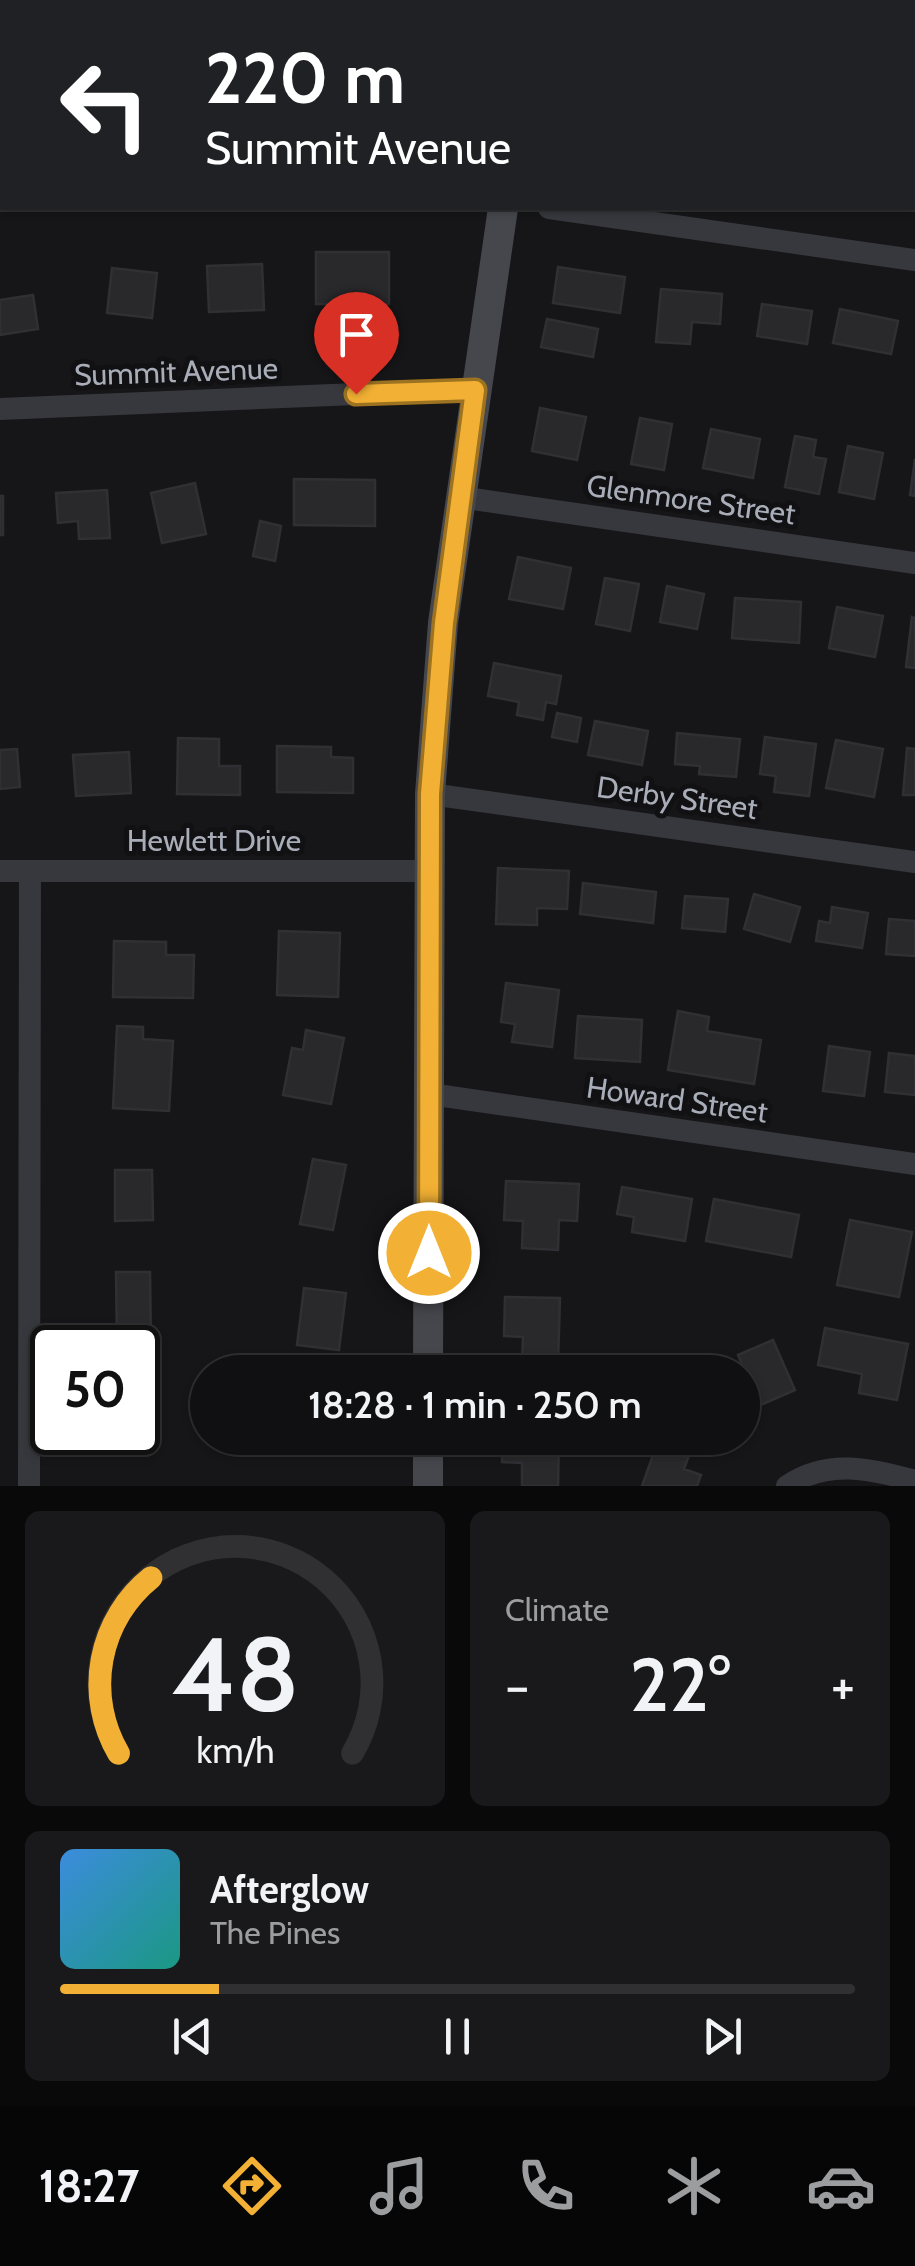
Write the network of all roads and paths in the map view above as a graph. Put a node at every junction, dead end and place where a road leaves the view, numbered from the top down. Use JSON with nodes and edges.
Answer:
{"nodes":[{"id":1,"x":503,"y":210,"type":"edge"},
{"id":2,"x":564,"y":210,"type":"edge"},
{"id":3,"x":915,"y":260,"type":"edge"},
{"id":4,"x":475,"y":390,"type":"junction"},
{"id":5,"x":0,"y":409,"type":"edge"},
{"id":6,"x":459,"y":497,"type":"junction"},
{"id":7,"x":915,"y":563,"type":"edge"},
{"id":8,"x":430,"y":794,"type":"junction"},
{"id":9,"x":915,"y":862,"type":"edge"},
{"id":10,"x":0,"y":871,"type":"edge"},
{"id":11,"x":30,"y":871,"type":"junction"},
{"id":12,"x":428,"y":871,"type":"junction"},
{"id":13,"x":430,"y":1094,"type":"junction"},
{"id":14,"x":915,"y":1164,"type":"edge"},
{"id":15,"x":428,"y":1355,"type":"edge"},
{"id":16,"x":428,"y":1455,"type":"edge"},
{"id":17,"x":915,"y":1481,"type":"edge"},
{"id":18,"x":29,"y":1486,"type":"edge"},
{"id":19,"x":428,"y":1486,"type":"edge"},
{"id":20,"x":787,"y":1486,"type":"edge"}],
"edges":[{"from":1,"to":4,"type":"main road"},
{"from":2,"to":3,"type":"street"},
{"from":4,"to":5,"type":"street","name":"Summit Avenue"},
{"from":4,"to":6,"type":"main road"},
{"from":6,"to":7,"type":"street","name":"Glenmore Street"},
{"from":6,"to":8,"type":"main road"},
{"from":8,"to":9,"type":"street","name":"Derby Street"},
{"from":8,"to":12,"type":"main road"},
{"from":10,"to":11,"type":"street","name":"Hewlett Drive"},
{"from":11,"to":12,"type":"street","name":"Hewlett Drive"},
{"from":11,"to":18,"type":"street"},
{"from":12,"to":13,"type":"main road"},
{"from":13,"to":14,"type":"street","name":"Howard Street"},
{"from":13,"to":15,"type":"main road"},
{"from":16,"to":19,"type":"main road"},
{"from":17,"to":20,"type":"street"}]}
